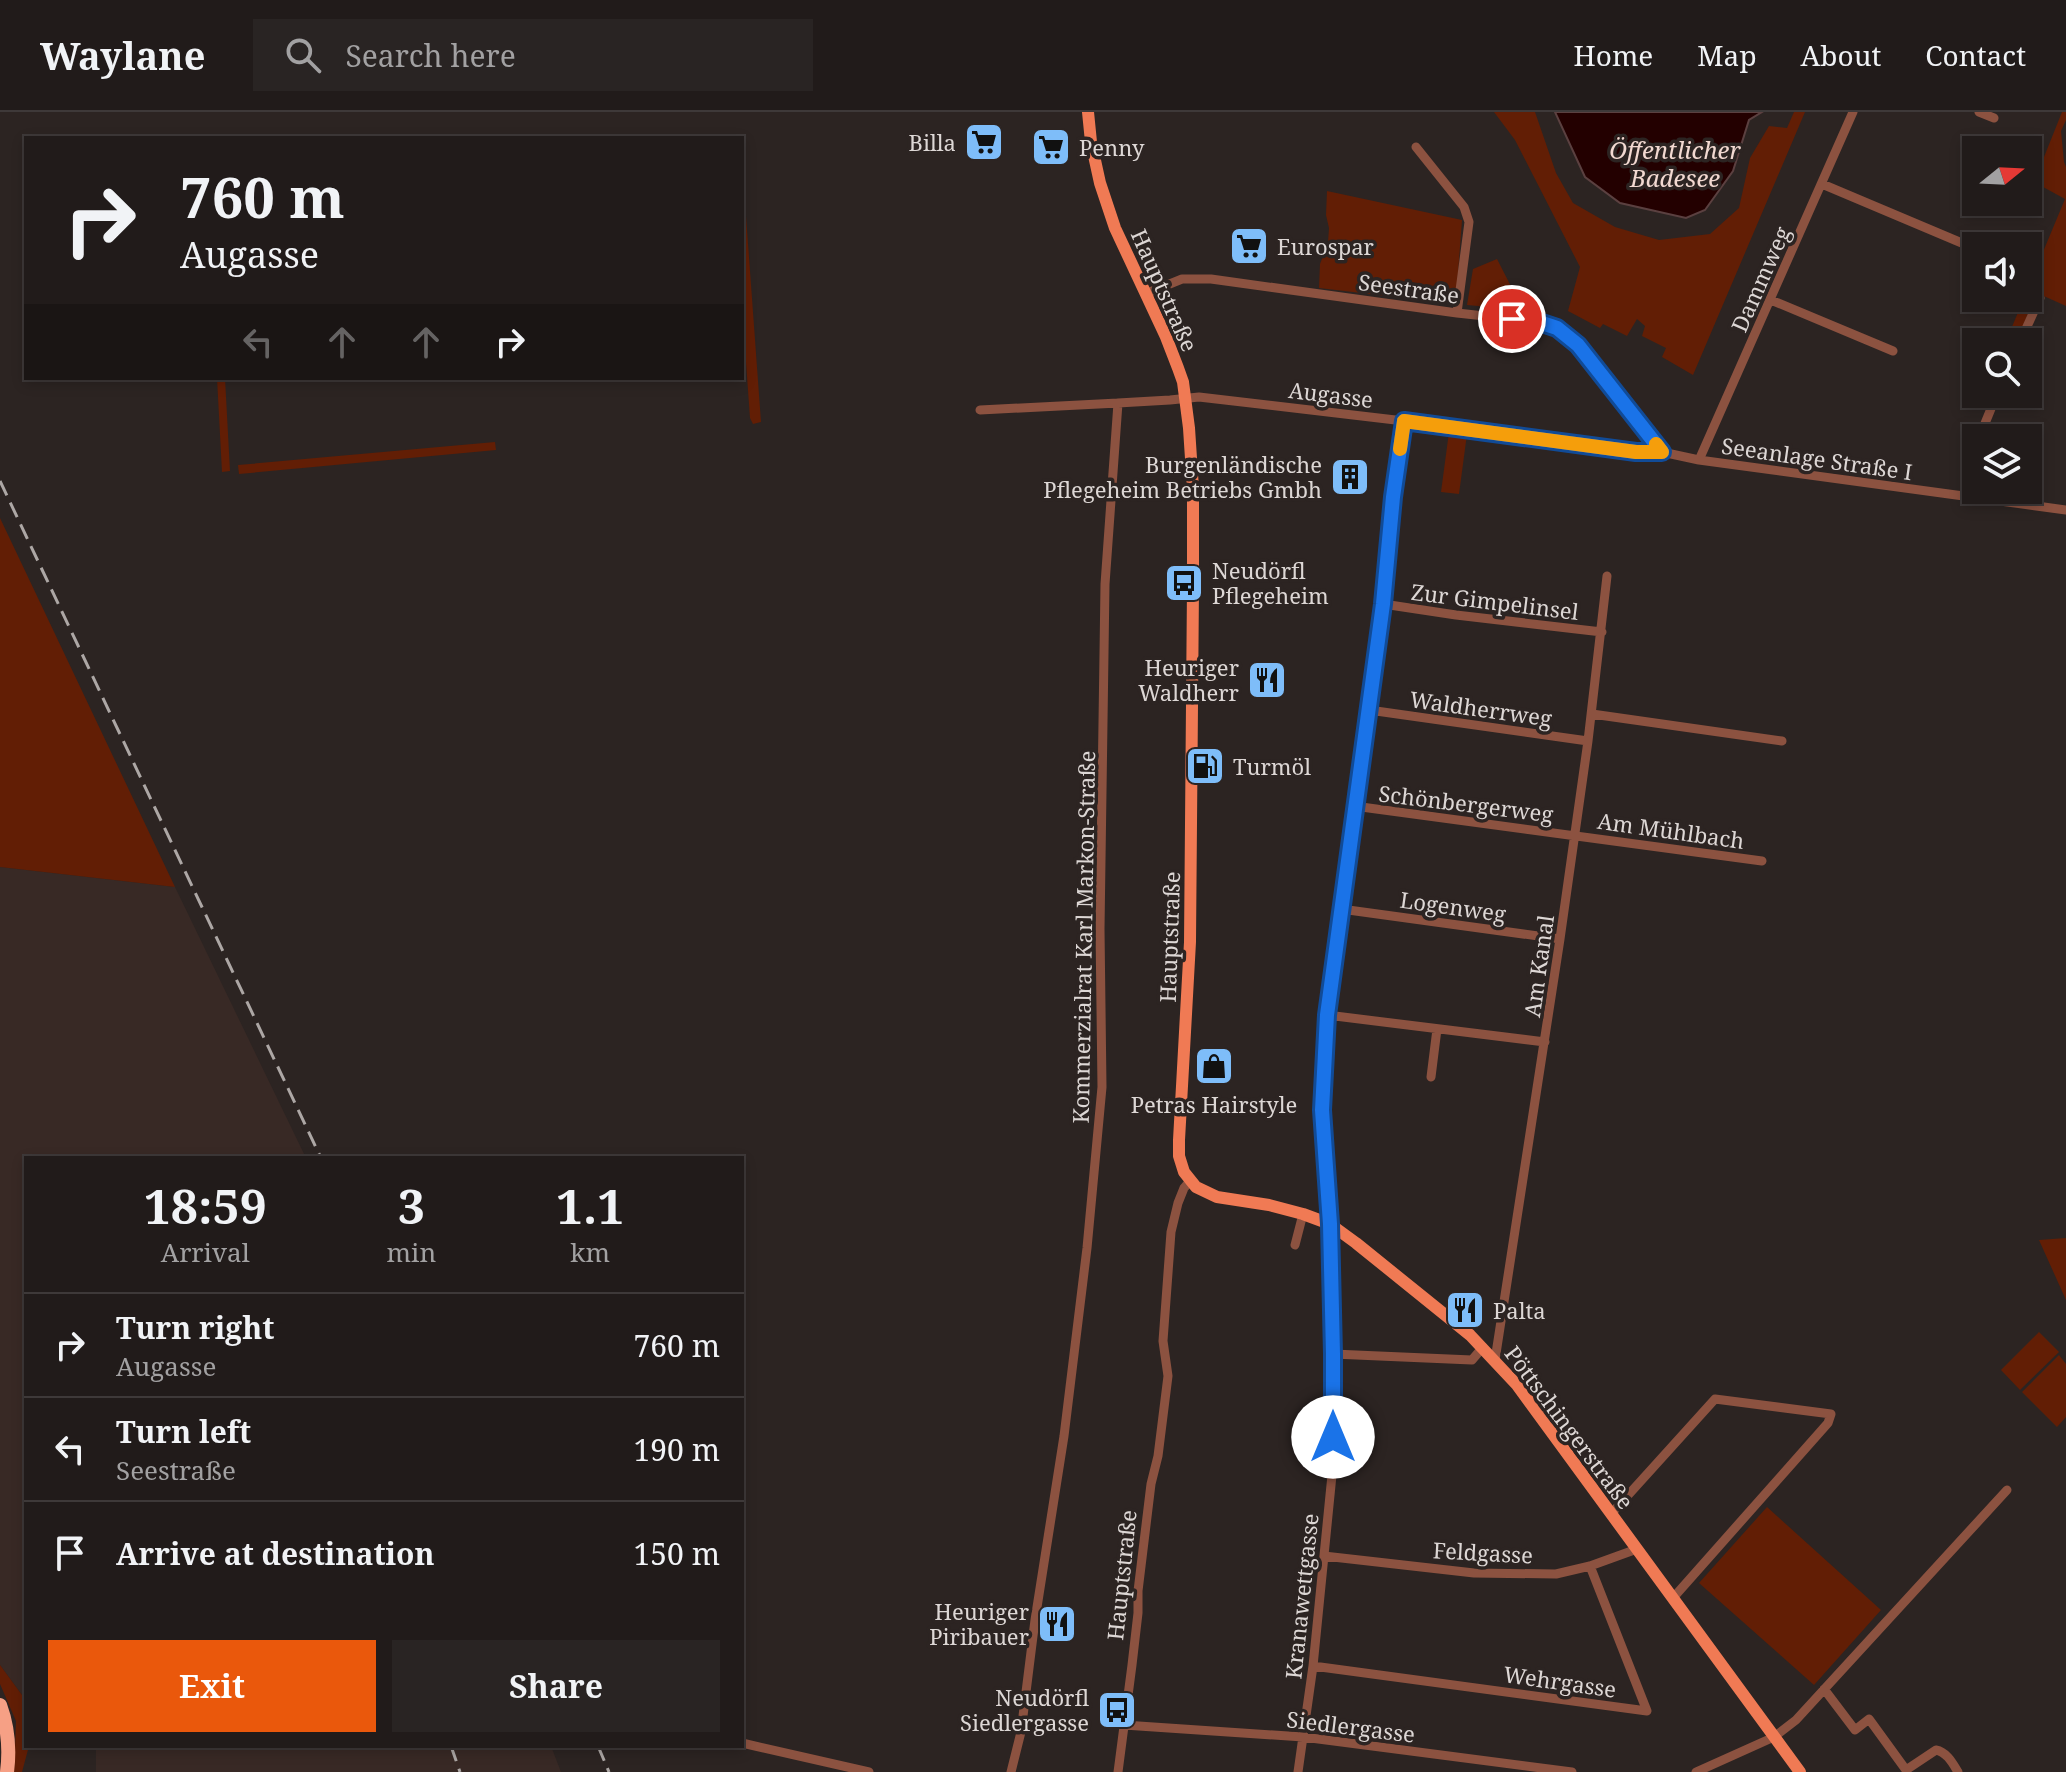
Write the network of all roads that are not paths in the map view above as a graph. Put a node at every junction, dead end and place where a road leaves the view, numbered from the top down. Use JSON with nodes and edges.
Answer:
{"nodes":[{"id":1,"x":1088,"y":112,"type":"edge"},
{"id":2,"x":1853,"y":112,"type":"edge"},
{"id":3,"x":1979,"y":112,"type":"edge"},
{"id":4,"x":1994,"y":118,"type":"dead end"},
{"id":5,"x":1416,"y":147,"type":"dead end"},
{"id":6,"x":1822,"y":184,"type":"junction"},
{"id":7,"x":1962,"y":243,"type":"edge"},
{"id":8,"x":1145,"y":294,"type":"junction"},
{"id":9,"x":1771,"y":300,"type":"junction"},
{"id":10,"x":1457,"y":313,"type":"junction"},
{"id":11,"x":1893,"y":351,"type":"dead end"},
{"id":12,"x":1185,"y":398,"type":"junction"},
{"id":13,"x":1118,"y":403,"type":"junction"},
{"id":14,"x":980,"y":410,"type":"dead end"},
{"id":15,"x":1404,"y":421,"type":"junction"},
{"id":16,"x":1662,"y":452,"type":"junction"},
{"id":17,"x":1699,"y":460,"type":"junction"},
{"id":18,"x":1962,"y":495,"type":"edge"},
{"id":19,"x":2024,"y":504,"type":"edge"},
{"id":20,"x":2066,"y":510,"type":"edge"},
{"id":21,"x":1607,"y":576,"type":"dead end"},
{"id":22,"x":1383,"y":604,"type":"junction"},
{"id":23,"x":1602,"y":632,"type":"junction"},
{"id":24,"x":1369,"y":710,"type":"junction"},
{"id":25,"x":1592,"y":714,"type":"junction"},
{"id":26,"x":1588,"y":741,"type":"junction"},
{"id":27,"x":1782,"y":741,"type":"dead end"},
{"id":28,"x":1354,"y":806,"type":"junction"},
{"id":29,"x":1574,"y":835,"type":"junction"},
{"id":30,"x":1762,"y":861,"type":"dead end"},
{"id":31,"x":1341,"y":909,"type":"junction"},
{"id":32,"x":1560,"y":939,"type":"junction"},
{"id":33,"x":1327,"y":1015,"type":"junction"},
{"id":34,"x":1437,"y":1029,"type":"junction"},
{"id":35,"x":1545,"y":1042,"type":"junction"},
{"id":36,"x":1431,"y":1077,"type":"dead end"},
{"id":37,"x":1190,"y":1181,"type":"junction"},
{"id":38,"x":1303,"y":1214,"type":"junction"},
{"id":39,"x":1330,"y":1224,"type":"junction"},
{"id":40,"x":1295,"y":1245,"type":"dead end"},
{"id":41,"x":1483,"y":1347,"type":"junction"},
{"id":42,"x":1333,"y":1354,"type":"junction"},
{"id":43,"x":1495,"y":1360,"type":"junction"},
{"id":44,"x":2007,"y":1490,"type":"dead end"},
{"id":45,"x":1611,"y":1514,"type":"junction"},
{"id":46,"x":1637,"y":1549,"type":"junction"},
{"id":47,"x":1324,"y":1556,"type":"junction"},
{"id":48,"x":1590,"y":1566,"type":"junction"},
{"id":49,"x":1673,"y":1598,"type":"junction"},
{"id":50,"x":1313,"y":1666,"type":"junction"},
{"id":51,"x":1824,"y":1689,"type":"junction"},
{"id":52,"x":0,"y":1705,"type":"edge"},
{"id":53,"x":1124,"y":1725,"type":"junction"},
{"id":54,"x":1303,"y":1737,"type":"junction"},
{"id":55,"x":1774,"y":1737,"type":"junction"},
{"id":56,"x":744,"y":1743,"type":"edge"},
{"id":57,"x":7,"y":1772,"type":"edge"},
{"id":58,"x":869,"y":1772,"type":"edge"},
{"id":59,"x":1011,"y":1772,"type":"edge"},
{"id":60,"x":1118,"y":1772,"type":"edge"},
{"id":61,"x":1298,"y":1772,"type":"edge"},
{"id":62,"x":1572,"y":1772,"type":"edge"},
{"id":63,"x":1696,"y":1772,"type":"edge"},
{"id":64,"x":1800,"y":1772,"type":"edge"},
{"id":65,"x":1958,"y":1772,"type":"edge"}],
"edges":[{"from":1,"to":8,"type":"main road","name":"Hauptstraße"},
{"from":2,"to":6,"type":"street","name":"Dammweg"},
{"from":3,"to":4,"type":"street"},
{"from":5,"to":10,"type":"street"},
{"from":6,"to":7,"type":"street"},
{"from":6,"to":9,"type":"street","name":"Dammweg"},
{"from":8,"to":10,"type":"street","name":"Seestraße"},
{"from":8,"to":12,"type":"main road","name":"Hauptstraße"},
{"from":9,"to":11,"type":"street"},
{"from":9,"to":17,"type":"street","name":"Dammweg"},
{"from":10,"to":16,"type":"street","name":"Seestraße"},
{"from":12,"to":13,"type":"street"},
{"from":12,"to":15,"type":"street","name":"Augasse"},
{"from":12,"to":37,"type":"main road","name":"Hauptstraße"},
{"from":13,"to":14,"type":"street"},
{"from":13,"to":59,"type":"street","name":"Kommerzialrat Karl Markon-Straße"},
{"from":15,"to":16,"type":"street","name":"Augasse"},
{"from":15,"to":22,"type":"street","name":"Kranawettgasse"},
{"from":16,"to":17,"type":"street","name":"Seeanlage Straße I"},
{"from":17,"to":18,"type":"street","name":"Seeanlage Straße I"},
{"from":19,"to":20,"type":"street","name":"Seeanlage Straße I"},
{"from":21,"to":23,"type":"street","name":"Am Kanal"},
{"from":22,"to":23,"type":"street","name":"Zur Gimpelinsel"},
{"from":22,"to":24,"type":"street","name":"Kranawettgasse"},
{"from":23,"to":25,"type":"street","name":"Am Kanal"},
{"from":24,"to":26,"type":"street","name":"Waldherrweg"},
{"from":24,"to":28,"type":"street","name":"Kranawettgasse"},
{"from":25,"to":26,"type":"street","name":"Am Kanal"},
{"from":25,"to":27,"type":"street"},
{"from":26,"to":29,"type":"street","name":"Am Kanal"},
{"from":28,"to":29,"type":"street","name":"Schönbergerweg"},
{"from":28,"to":31,"type":"street","name":"Kranawettgasse"},
{"from":29,"to":30,"type":"street","name":"Am Mühlbach"},
{"from":29,"to":32,"type":"street","name":"Am Kanal"},
{"from":31,"to":32,"type":"street","name":"Logenweg"},
{"from":31,"to":33,"type":"street","name":"Kranawettgasse"},
{"from":32,"to":35,"type":"street","name":"Am Kanal"},
{"from":33,"to":34,"type":"street"},
{"from":33,"to":39,"type":"street","name":"Kranawettgasse"},
{"from":34,"to":35,"type":"street"},
{"from":34,"to":36,"type":"street"},
{"from":35,"to":43,"type":"street","name":"Am Kanal"},
{"from":37,"to":38,"type":"main road","name":"Pöttschingerstraße"},
{"from":37,"to":53,"type":"street","name":"Hauptstraße"},
{"from":38,"to":39,"type":"main road","name":"Pöttschingerstraße"},
{"from":38,"to":40,"type":"street"},
{"from":39,"to":41,"type":"main road","name":"Pöttschingerstraße"},
{"from":39,"to":42,"type":"street","name":"Kranawettgasse"},
{"from":41,"to":42,"type":"street"},
{"from":41,"to":43,"type":"main road","name":"Pöttschingerstraße"},
{"from":42,"to":47,"type":"street","name":"Kranawettgasse"},
{"from":43,"to":45,"type":"main road","name":"Pöttschingerstraße"},
{"from":44,"to":51,"type":"street"},
{"from":45,"to":46,"type":"main road","name":"Pöttschingerstraße"},
{"from":45,"to":49,"type":"street"},
{"from":46,"to":48,"type":"street","name":"Feldgasse"},
{"from":46,"to":49,"type":"main road","name":"Pöttschingerstraße"},
{"from":47,"to":48,"type":"street","name":"Feldgasse"},
{"from":47,"to":50,"type":"street","name":"Kranawettgasse"},
{"from":48,"to":50,"type":"street","name":"Wehrgasse"},
{"from":49,"to":55,"type":"main road","name":"Pöttschingerstraße"},
{"from":50,"to":54,"type":"street","name":"Kranawettgasse"},
{"from":51,"to":55,"type":"street"},
{"from":51,"to":65,"type":"street"},
{"from":52,"to":57,"type":"highway"},
{"from":53,"to":54,"type":"street","name":"Siedlergasse"},
{"from":53,"to":60,"type":"street","name":"Hauptstraße"},
{"from":54,"to":61,"type":"street","name":"Kranawettgasse"},
{"from":54,"to":62,"type":"street","name":"Siedlergasse"},
{"from":55,"to":63,"type":"street"},
{"from":55,"to":64,"type":"main road","name":"Pöttschingerstraße"},
{"from":56,"to":58,"type":"street"}]}
